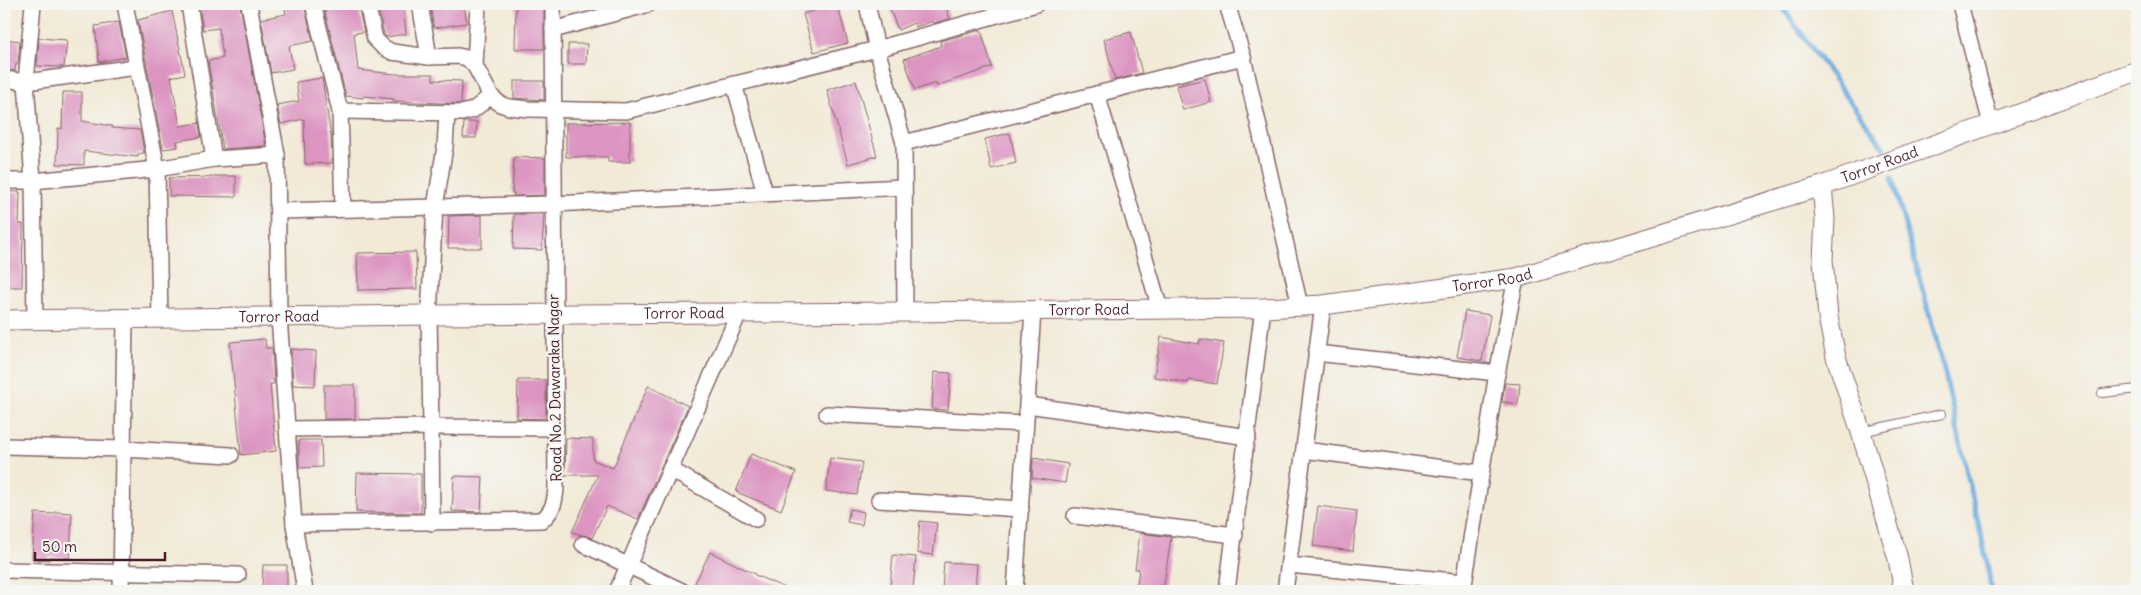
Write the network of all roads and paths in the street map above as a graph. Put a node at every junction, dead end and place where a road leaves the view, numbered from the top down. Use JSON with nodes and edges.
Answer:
{"nodes":[{"id":1,"x":33,"y":4,"type":"edge"},
{"id":2,"x":125,"y":4,"type":"edge"},
{"id":3,"x":188,"y":4,"type":"edge"},
{"id":4,"x":249,"y":4,"type":"edge"},
{"id":5,"x":313,"y":4,"type":"edge"},
{"id":6,"x":368,"y":4,"type":"edge"},
{"id":7,"x":420,"y":4,"type":"edge"},
{"id":8,"x":478,"y":4,"type":"edge"},
{"id":9,"x":553,"y":4,"type":"edge"},
{"id":10,"x":649,"y":4,"type":"edge"},
{"id":11,"x":867,"y":4,"type":"edge"},
{"id":12,"x":1036,"y":4,"type":"edge"},
{"id":13,"x":1227,"y":4,"type":"edge"},
{"id":14,"x":1960,"y":4,"type":"edge"},
{"id":15,"x":553,"y":30,"type":"junction"},
{"id":16,"x":877,"y":48,"type":"junction"},
{"id":17,"x":1243,"y":57,"type":"junction"},
{"id":18,"x":428,"y":58,"type":"junction"},
{"id":19,"x":475,"y":66,"type":"junction"},
{"id":20,"x":136,"y":67,"type":"junction"},
{"id":21,"x":2137,"y":71,"type":"edge"},
{"id":22,"x":4,"y":79,"type":"edge"},
{"id":23,"x":26,"y":82,"type":"junction"},
{"id":24,"x":734,"y":84,"type":"junction"},
{"id":25,"x":1097,"y":94,"type":"junction"},
{"id":26,"x":492,"y":96,"type":"junction"},
{"id":27,"x":553,"y":110,"type":"junction"},
{"id":28,"x":340,"y":111,"type":"junction"},
{"id":29,"x":447,"y":113,"type":"junction"},
{"id":30,"x":1991,"y":124,"type":"junction"},
{"id":31,"x":904,"y":143,"type":"junction"},
{"id":32,"x":277,"y":155,"type":"junction"},
{"id":33,"x":214,"y":159,"type":"junction"},
{"id":34,"x":157,"y":168,"type":"junction"},
{"id":35,"x":4,"y":181,"type":"edge"},
{"id":36,"x":33,"y":181,"type":"junction"},
{"id":37,"x":1822,"y":186,"type":"junction"},
{"id":38,"x":904,"y":187,"type":"junction"},
{"id":39,"x":765,"y":193,"type":"junction"},
{"id":40,"x":554,"y":204,"type":"junction"},
{"id":41,"x":435,"y":207,"type":"junction"},
{"id":42,"x":343,"y":209,"type":"junction"},
{"id":43,"x":278,"y":211,"type":"junction"},
{"id":44,"x":1516,"y":278,"type":"junction"},
{"id":45,"x":1322,"y":305,"type":"junction"},
{"id":46,"x":1300,"y":306,"type":"junction"},
{"id":47,"x":1263,"y":308,"type":"junction"},
{"id":48,"x":1160,"y":309,"type":"junction"},
{"id":49,"x":1033,"y":310,"type":"junction"},
{"id":50,"x":905,"y":312,"type":"junction"},
{"id":51,"x":738,"y":313,"type":"junction"},
{"id":52,"x":429,"y":315,"type":"junction"},
{"id":53,"x":554,"y":315,"type":"junction"},
{"id":54,"x":279,"y":317,"type":"junction"},
{"id":55,"x":160,"y":318,"type":"junction"},
{"id":56,"x":124,"y":319,"type":"junction"},
{"id":57,"x":4,"y":320,"type":"edge"},
{"id":58,"x":35,"y":320,"type":"junction"},
{"id":59,"x":1316,"y":353,"type":"junction"},
{"id":60,"x":1497,"y":373,"type":"junction"},
{"id":61,"x":2137,"y":389,"type":"edge"},
{"id":62,"x":2102,"y":393,"type":"dead end"},
{"id":63,"x":1028,"y":405,"type":"junction"},
{"id":64,"x":828,"y":414,"type":"dead end"},
{"id":65,"x":1942,"y":414,"type":"dead end"},
{"id":66,"x":1025,"y":424,"type":"junction"},
{"id":67,"x":431,"y":427,"type":"junction"},
{"id":68,"x":556,"y":428,"type":"junction"},
{"id":69,"x":288,"y":429,"type":"junction"},
{"id":70,"x":1861,"y":432,"type":"junction"},
{"id":71,"x":1248,"y":437,"type":"junction"},
{"id":72,"x":4,"y":446,"type":"edge"},
{"id":73,"x":123,"y":449,"type":"junction"},
{"id":74,"x":1304,"y":450,"type":"junction"},
{"id":75,"x":231,"y":455,"type":"dead end"},
{"id":76,"x":670,"y":470,"type":"junction"},
{"id":77,"x":1481,"y":473,"type":"junction"},
{"id":78,"x":879,"y":500,"type":"dead end"},
{"id":79,"x":1020,"y":509,"type":"junction"},
{"id":80,"x":1075,"y":516,"type":"dead end"},
{"id":81,"x":756,"y":519,"type":"dead end"},
{"id":82,"x":432,"y":523,"type":"junction"},
{"id":83,"x":294,"y":524,"type":"junction"},
{"id":84,"x":1235,"y":535,"type":"junction"},
{"id":85,"x":583,"y":544,"type":"dead end"},
{"id":86,"x":1289,"y":565,"type":"junction"},
{"id":87,"x":629,"y":566,"type":"junction"},
{"id":88,"x":4,"y":570,"type":"edge"},
{"id":89,"x":122,"y":572,"type":"junction"},
{"id":90,"x":238,"y":575,"type":"dead end"},
{"id":91,"x":1464,"y":587,"type":"edge"},
{"id":92,"x":121,"y":591,"type":"edge"},
{"id":93,"x":305,"y":591,"type":"edge"},
{"id":94,"x":617,"y":591,"type":"edge"},
{"id":95,"x":682,"y":591,"type":"edge"},
{"id":96,"x":1015,"y":591,"type":"edge"},
{"id":97,"x":1228,"y":591,"type":"edge"},
{"id":98,"x":1285,"y":591,"type":"edge"},
{"id":99,"x":1904,"y":591,"type":"edge"}],
"edges":[{"from":1,"to":23,"type":"street"},
{"from":2,"to":20,"type":"street"},
{"from":3,"to":33,"type":"street"},
{"from":4,"to":32,"type":"street"},
{"from":5,"to":28,"type":"street"},
{"from":6,"to":18,"type":"street"},
{"from":7,"to":18,"type":"street"},
{"from":8,"to":19,"type":"street"},
{"from":9,"to":15,"type":"street","name":"Road No.2 Dawaraka Nagar"},
{"from":10,"to":15,"type":"street"},
{"from":11,"to":16,"type":"street"},
{"from":12,"to":16,"type":"street"},
{"from":13,"to":17,"type":"street"},
{"from":14,"to":30,"type":"street"},
{"from":15,"to":27,"type":"street","name":"Road No.2 Dawaraka Nagar"},
{"from":16,"to":24,"type":"street"},
{"from":16,"to":31,"type":"street"},
{"from":17,"to":25,"type":"street"},
{"from":17,"to":46,"type":"street"},
{"from":18,"to":19,"type":"street"},
{"from":19,"to":26,"type":"street"},
{"from":20,"to":23,"type":"street"},
{"from":20,"to":34,"type":"street"},
{"from":21,"to":30,"type":"street","name":"Torror Road"},
{"from":22,"to":23,"type":"street"},
{"from":23,"to":36,"type":"street"},
{"from":24,"to":27,"type":"street"},
{"from":24,"to":39,"type":"street"},
{"from":25,"to":31,"type":"street"},
{"from":25,"to":48,"type":"street"},
{"from":26,"to":27,"type":"street"},
{"from":26,"to":29,"type":"street"},
{"from":27,"to":40,"type":"street","name":"Road No.2 Dawaraka Nagar"},
{"from":28,"to":29,"type":"street"},
{"from":28,"to":42,"type":"street"},
{"from":29,"to":41,"type":"street"},
{"from":30,"to":37,"type":"street","name":"Torror Road"},
{"from":31,"to":38,"type":"street"},
{"from":32,"to":33,"type":"street"},
{"from":32,"to":43,"type":"street"},
{"from":33,"to":34,"type":"street"},
{"from":34,"to":36,"type":"street"},
{"from":34,"to":55,"type":"street"},
{"from":35,"to":36,"type":"street"},
{"from":36,"to":58,"type":"street"},
{"from":37,"to":44,"type":"street","name":"Torror Road"},
{"from":37,"to":70,"type":"street"},
{"from":38,"to":39,"type":"street"},
{"from":38,"to":50,"type":"street"},
{"from":39,"to":40,"type":"street"},
{"from":40,"to":41,"type":"street"},
{"from":40,"to":53,"type":"street","name":"Road No.2 Dawaraka Nagar"},
{"from":41,"to":42,"type":"street"},
{"from":41,"to":52,"type":"street"},
{"from":42,"to":43,"type":"street"},
{"from":43,"to":54,"type":"street"},
{"from":44,"to":45,"type":"street","name":"Torror Road"},
{"from":44,"to":60,"type":"street"},
{"from":45,"to":46,"type":"street","name":"Torror Road"},
{"from":45,"to":59,"type":"street"},
{"from":46,"to":47,"type":"street","name":"Torror Road"},
{"from":47,"to":48,"type":"street","name":"Torror Road"},
{"from":47,"to":71,"type":"street"},
{"from":48,"to":49,"type":"street","name":"Torror Road"},
{"from":49,"to":50,"type":"street","name":"Torror Road"},
{"from":49,"to":63,"type":"street"},
{"from":50,"to":51,"type":"street","name":"Torror Road"},
{"from":51,"to":53,"type":"street","name":"Torror Road"},
{"from":51,"to":76,"type":"street"},
{"from":52,"to":53,"type":"street","name":"Torror Road"},
{"from":52,"to":54,"type":"street","name":"Torror Road"},
{"from":52,"to":67,"type":"street"},
{"from":53,"to":68,"type":"street","name":"Road No.2 Dawaraka Nagar"},
{"from":54,"to":55,"type":"street","name":"Torror Road"},
{"from":54,"to":69,"type":"street"},
{"from":55,"to":56,"type":"street","name":"Torror Road"},
{"from":56,"to":58,"type":"street","name":"Torror Road"},
{"from":56,"to":73,"type":"street"},
{"from":57,"to":58,"type":"street","name":"Torror Road"},
{"from":59,"to":60,"type":"street"},
{"from":59,"to":74,"type":"street"},
{"from":60,"to":77,"type":"street"},
{"from":61,"to":62,"type":"lane"},
{"from":63,"to":66,"type":"street"},
{"from":63,"to":71,"type":"street"},
{"from":64,"to":66,"type":"street"},
{"from":65,"to":70,"type":"lane"},
{"from":66,"to":79,"type":"street"},
{"from":67,"to":68,"type":"street"},
{"from":67,"to":69,"type":"street"},
{"from":67,"to":82,"type":"street"},
{"from":68,"to":82,"type":"street","name":"Road No.2 Dawaraka Nagar"},
{"from":69,"to":83,"type":"street"},
{"from":70,"to":99,"type":"street"},
{"from":71,"to":84,"type":"street"},
{"from":72,"to":73,"type":"street"},
{"from":73,"to":75,"type":"street"},
{"from":73,"to":89,"type":"street"},
{"from":74,"to":77,"type":"street"},
{"from":74,"to":86,"type":"street"},
{"from":76,"to":81,"type":"street"},
{"from":76,"to":87,"type":"street"},
{"from":77,"to":91,"type":"street"},
{"from":78,"to":79,"type":"street"},
{"from":79,"to":96,"type":"street"},
{"from":80,"to":84,"type":"street"},
{"from":82,"to":83,"type":"street","name":"Road No.2 Dawaraka Nagar"},
{"from":83,"to":93,"type":"street"},
{"from":84,"to":97,"type":"street"},
{"from":85,"to":87,"type":"street"},
{"from":86,"to":91,"type":"street"},
{"from":86,"to":98,"type":"street"},
{"from":87,"to":94,"type":"street"},
{"from":87,"to":95,"type":"street"},
{"from":88,"to":89,"type":"street"},
{"from":89,"to":90,"type":"street"},
{"from":89,"to":92,"type":"street"}]}
